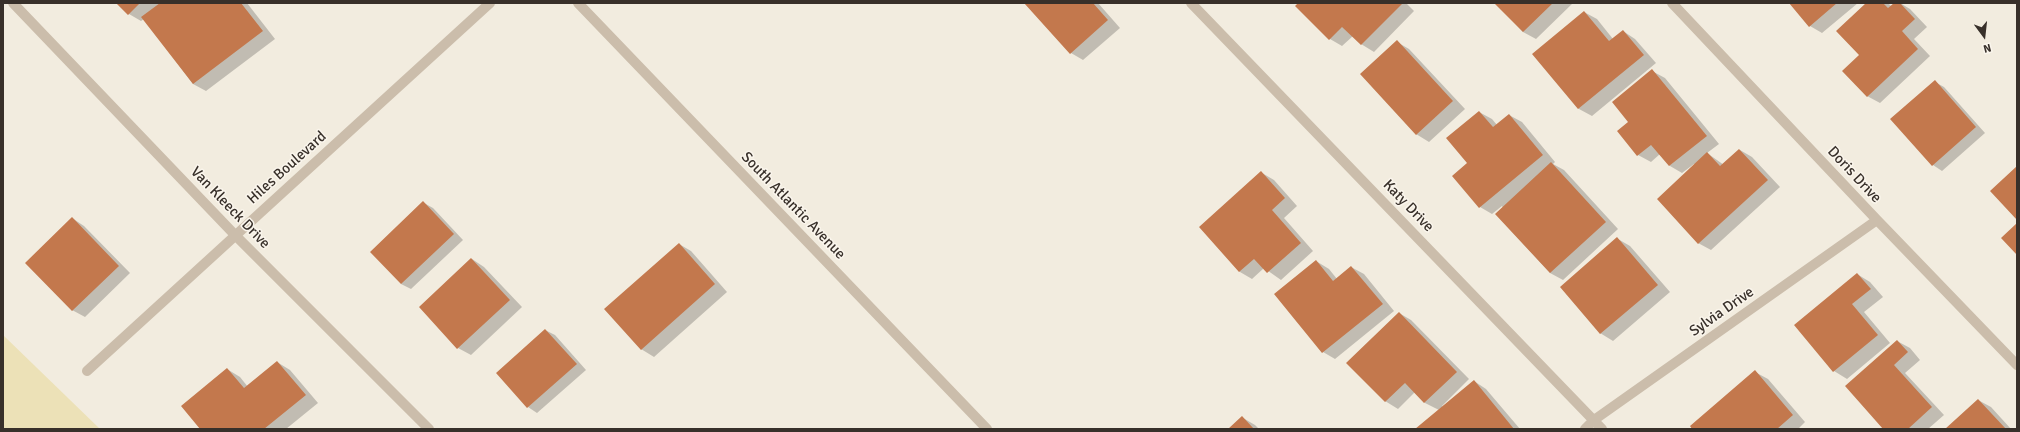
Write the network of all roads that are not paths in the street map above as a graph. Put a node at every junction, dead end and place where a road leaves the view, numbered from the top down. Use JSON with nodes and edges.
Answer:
{"nodes":[{"id":1,"x":13,"y":3,"type":"edge"},
{"id":2,"x":490,"y":3,"type":"edge"},
{"id":3,"x":578,"y":3,"type":"edge"},
{"id":4,"x":1191,"y":3,"type":"edge"},
{"id":5,"x":1672,"y":3,"type":"edge"},
{"id":6,"x":1876,"y":220,"type":"junction"},
{"id":7,"x":235,"y":235,"type":"junction"},
{"id":8,"x":2017,"y":365,"type":"edge"},
{"id":9,"x":88,"y":371,"type":"dead end"},
{"id":10,"x":1594,"y":420,"type":"junction"},
{"id":11,"x":429,"y":429,"type":"edge"},
{"id":12,"x":987,"y":429,"type":"edge"},
{"id":13,"x":1585,"y":429,"type":"edge"},
{"id":14,"x":1602,"y":429,"type":"edge"}],
"edges":[{"from":1,"to":7,"type":"street","name":"Van Kleeck Drive"},
{"from":2,"to":7,"type":"street","name":"Hiles Boulevard"},
{"from":3,"to":12,"type":"street","name":"South Atlantic Avenue"},
{"from":4,"to":10,"type":"street","name":"Katy Drive"},
{"from":5,"to":6,"type":"street","name":"Doris Drive"},
{"from":6,"to":8,"type":"street","name":"Doris Drive"},
{"from":6,"to":10,"type":"street","name":"Sylvia Drive"},
{"from":7,"to":9,"type":"street","name":"Hiles Boulevard"},
{"from":7,"to":11,"type":"street","name":"Van Kleeck Drive"},
{"from":10,"to":13,"type":"street","name":"Sylvia Drive"},
{"from":10,"to":14,"type":"street","name":"Katy Drive"}]}
